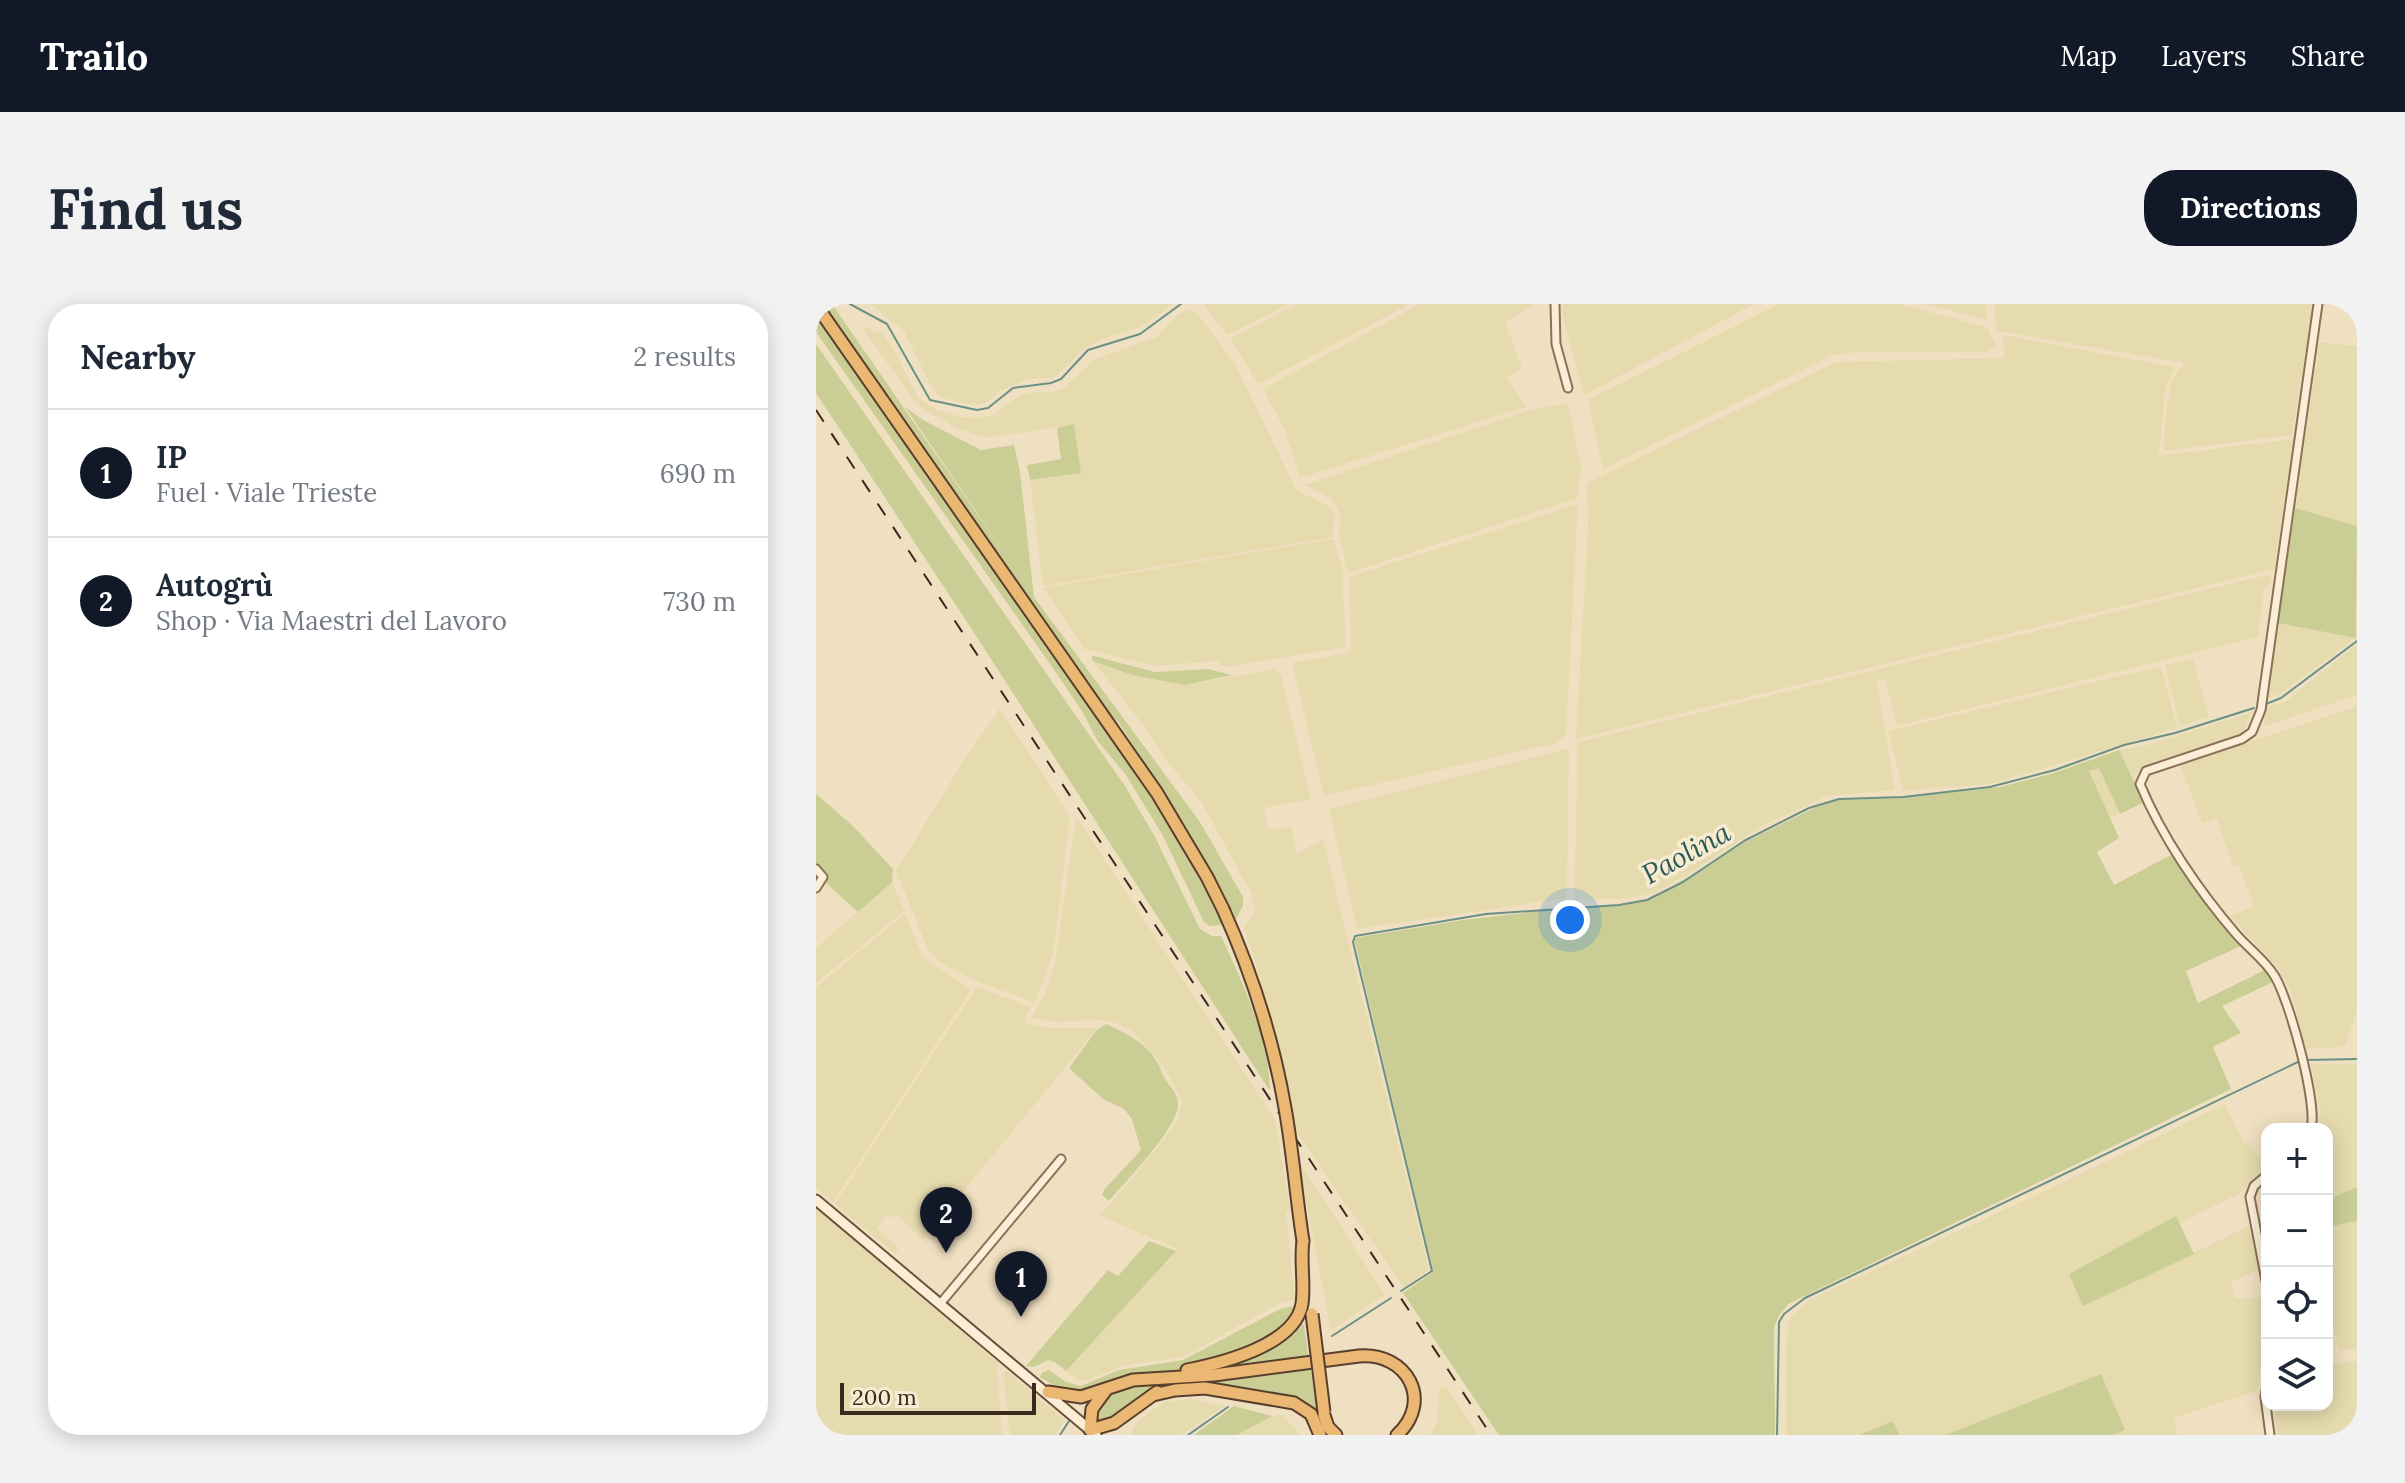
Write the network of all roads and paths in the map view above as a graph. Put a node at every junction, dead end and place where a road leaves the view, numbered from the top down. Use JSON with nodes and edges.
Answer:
{"nodes":[{"id":1,"x":1555,"y":304,"type":"edge"},
{"id":2,"x":2318,"y":304,"type":"edge"},
{"id":3,"x":816,"y":305,"type":"edge"},
{"id":4,"x":1568,"y":388,"type":"dead end"},
{"id":5,"x":816,"y":869,"type":"edge"},
{"id":6,"x":816,"y":888,"type":"edge"},
{"id":7,"x":2311,"y":1123,"type":"edge"},
{"id":8,"x":1061,"y":1159,"type":"dead end"},
{"id":9,"x":2261,"y":1180,"type":"edge"},
{"id":10,"x":816,"y":1200,"type":"edge"},
{"id":11,"x":1303,"y":1241,"type":"junction"},
{"id":12,"x":2263,"y":1267,"type":"edge"},
{"id":13,"x":940,"y":1304,"type":"junction"},
{"id":14,"x":1214,"y":1375,"type":"junction"},
{"id":15,"x":1146,"y":1379,"type":"junction"},
{"id":16,"x":1106,"y":1390,"type":"junction"},
{"id":17,"x":1048,"y":1392,"type":"junction"},
{"id":18,"x":1153,"y":1395,"type":"junction"},
{"id":19,"x":2267,"y":1411,"type":"edge"},
{"id":20,"x":1324,"y":1413,"type":"junction"},
{"id":21,"x":1127,"y":1414,"type":"junction"},
{"id":22,"x":1093,"y":1432,"type":"edge"},
{"id":23,"x":1120,"y":1435,"type":"edge"},
{"id":24,"x":1320,"y":1435,"type":"edge"},
{"id":25,"x":1327,"y":1435,"type":"edge"},
{"id":26,"x":1336,"y":1435,"type":"edge"},
{"id":27,"x":1397,"y":1435,"type":"edge"},
{"id":28,"x":2270,"y":1435,"type":"edge"}],
"edges":[{"from":1,"to":4,"type":"street"},
{"from":2,"to":7,"type":"street"},
{"from":3,"to":11,"type":"highway","bridge":true},
{"from":5,"to":6,"type":"street"},
{"from":8,"to":13,"type":"street"},
{"from":9,"to":12,"type":"street"},
{"from":10,"to":13,"type":"main road"},
{"from":11,"to":15,"type":"highway"},
{"from":11,"to":20,"type":"highway","bridge":true},
{"from":13,"to":17,"type":"main road"},
{"from":14,"to":15,"type":"highway"},
{"from":14,"to":18,"type":"highway"},
{"from":14,"to":27,"type":"highway"},
{"from":15,"to":16,"type":"highway"},
{"from":16,"to":17,"type":"highway"},
{"from":16,"to":22,"type":"highway"},
{"from":17,"to":22,"type":"main road"},
{"from":18,"to":21,"type":"highway"},
{"from":18,"to":24,"type":"highway"},
{"from":19,"to":28,"type":"street"},
{"from":20,"to":25,"type":"highway"},
{"from":20,"to":26,"type":"highway"},
{"from":21,"to":22,"type":"highway"},
{"from":21,"to":23,"type":"highway"}]}
